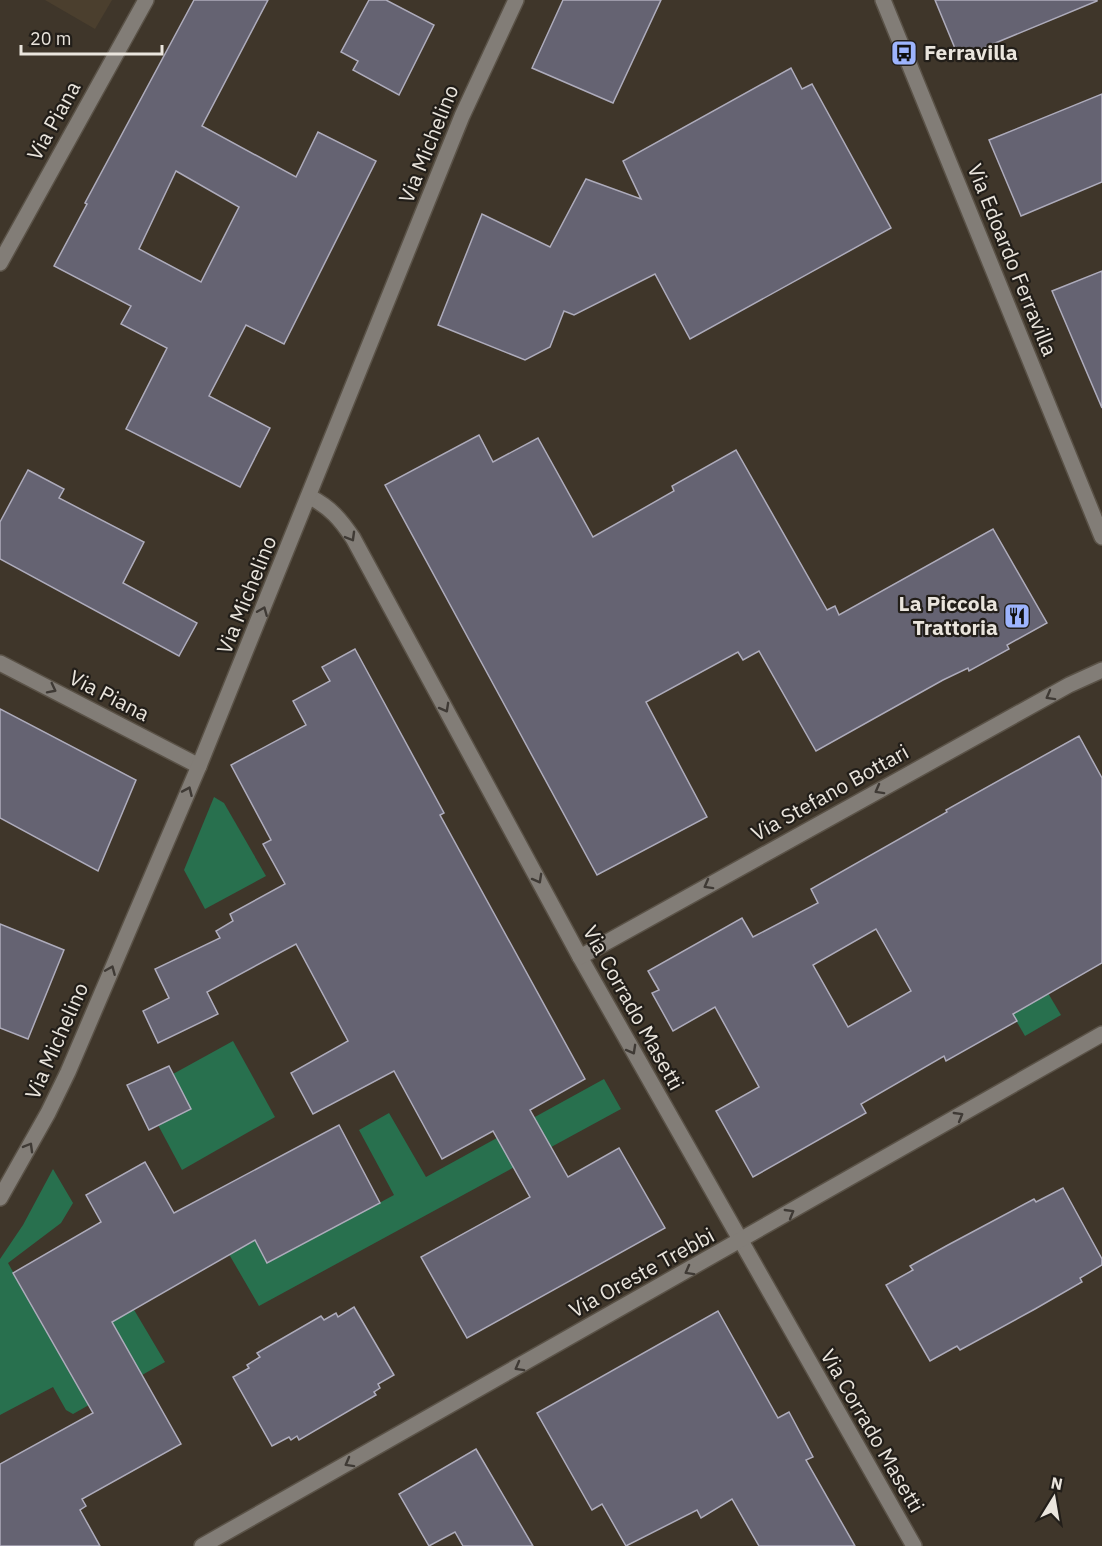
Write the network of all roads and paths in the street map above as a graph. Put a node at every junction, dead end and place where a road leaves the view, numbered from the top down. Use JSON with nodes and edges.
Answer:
{"nodes":[{"id":1,"x":146,"y":0,"type":"edge"},
{"id":2,"x":516,"y":0,"type":"edge"},
{"id":3,"x":883,"y":0,"type":"edge"},
{"id":4,"x":0,"y":263,"type":"edge"},
{"id":5,"x":310,"y":497,"type":"junction"},
{"id":6,"x":1102,"y":537,"type":"edge"},
{"id":7,"x":0,"y":663,"type":"edge"},
{"id":8,"x":1102,"y":670,"type":"edge"},
{"id":9,"x":199,"y":766,"type":"junction"},
{"id":10,"x":580,"y":957,"type":"junction"},
{"id":11,"x":1102,"y":1034,"type":"edge"},
{"id":12,"x":0,"y":1198,"type":"edge"},
{"id":13,"x":740,"y":1242,"type":"junction"},
{"id":14,"x":202,"y":1546,"type":"edge"},
{"id":15,"x":914,"y":1546,"type":"edge"}],
"edges":[{"from":1,"to":4,"type":"street","name":"Via Piana"},
{"from":2,"to":5,"type":"street","name":"Via Michelino"},
{"from":3,"to":6,"type":"street","name":"Via Edoardo Ferravilla"},
{"from":9,"to":5,"type":"street","name":"Via Michelino","one_way":true},
{"from":5,"to":10,"type":"street","name":"Via Corrado Masetti","one_way":true},
{"from":7,"to":9,"type":"street","name":"Via Piana","one_way":true},
{"from":8,"to":10,"type":"street","name":"Via Stefano Bottari","one_way":true},
{"from":12,"to":9,"type":"street","name":"Via Michelino","one_way":true},
{"from":10,"to":13,"type":"street","name":"Via Corrado Masetti","one_way":true},
{"from":13,"to":11,"type":"street","name":"Via Oreste Trebbi","one_way":true},
{"from":13,"to":14,"type":"street","name":"Via Oreste Trebbi","one_way":true},
{"from":13,"to":15,"type":"street","name":"Via Corrado Masetti"}]}
